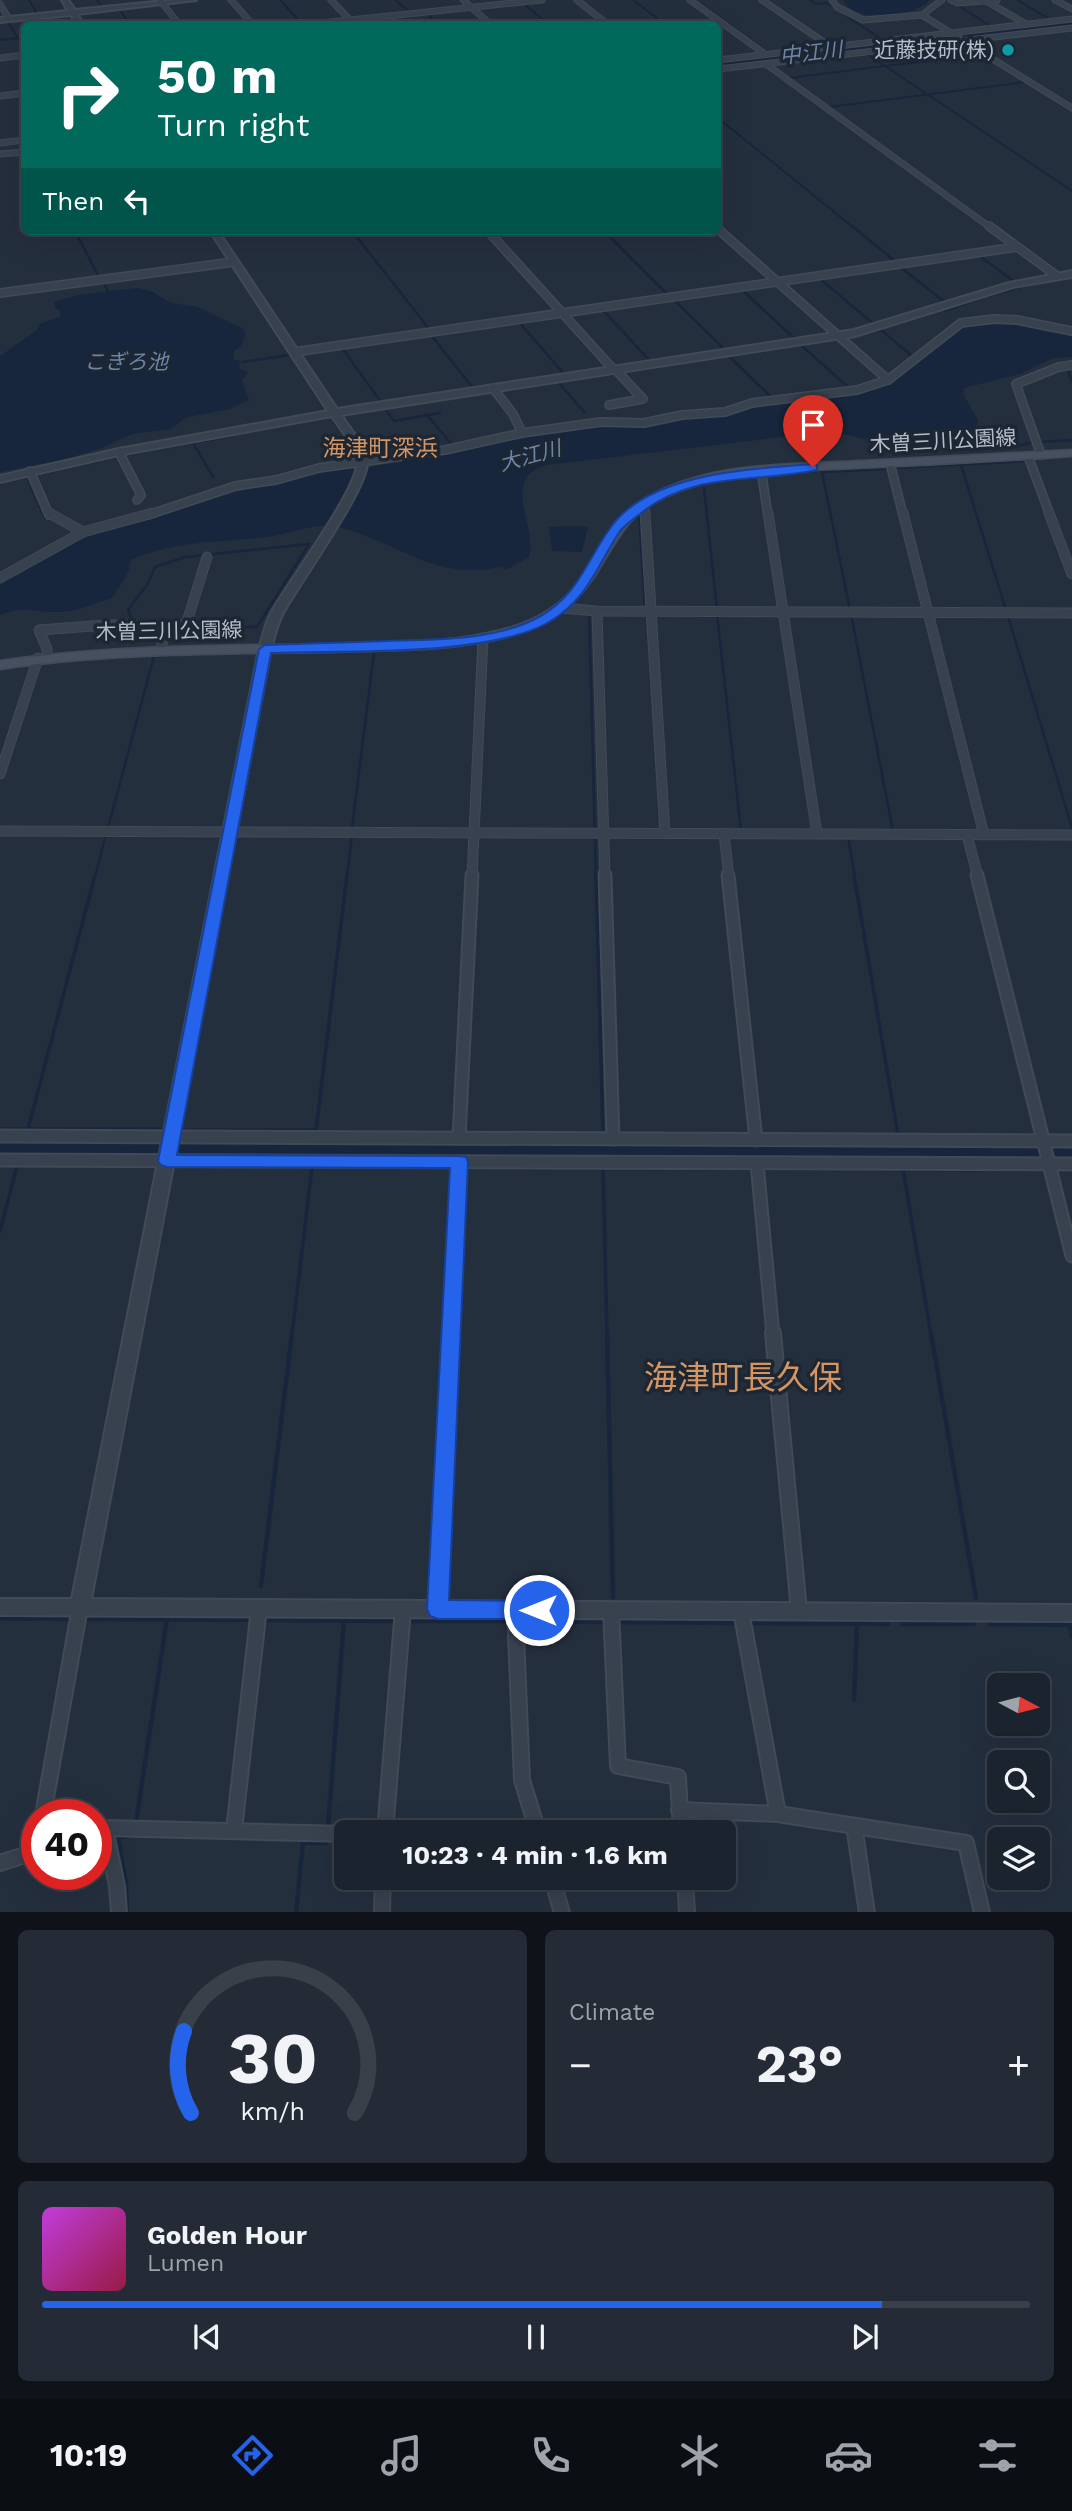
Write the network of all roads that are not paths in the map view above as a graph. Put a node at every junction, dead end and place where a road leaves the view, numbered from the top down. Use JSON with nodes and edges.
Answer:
{"nodes":[{"id":1,"x":65,"y":0,"type":"edge"},
{"id":2,"x":193,"y":0,"type":"edge"},
{"id":3,"x":232,"y":0,"type":"edge"},
{"id":4,"x":331,"y":0,"type":"edge"},
{"id":5,"x":463,"y":0,"type":"edge"},
{"id":6,"x":541,"y":0,"type":"edge"},
{"id":7,"x":577,"y":0,"type":"edge"},
{"id":8,"x":690,"y":0,"type":"edge"},
{"id":9,"x":762,"y":0,"type":"edge"},
{"id":10,"x":831,"y":0,"type":"edge"},
{"id":11,"x":942,"y":0,"type":"edge"},
{"id":12,"x":951,"y":0,"type":"edge"},
{"id":13,"x":997,"y":0,"type":"edge"},
{"id":14,"x":1055,"y":0,"type":"edge"},
{"id":15,"x":986,"y":1,"type":"edge"},
{"id":16,"x":161,"y":2,"type":"edge"},
{"id":17,"x":1,"y":7,"type":"edge"},
{"id":18,"x":471,"y":8,"type":"junction"},
{"id":19,"x":1072,"y":9,"type":"edge"},
{"id":20,"x":73,"y":12,"type":"junction"},
{"id":21,"x":922,"y":15,"type":"junction"},
{"id":22,"x":382,"y":17,"type":"junction"},
{"id":23,"x":9,"y":19,"type":"junction"},
{"id":24,"x":1072,"y":19,"type":"edge"},
{"id":25,"x":0,"y":20,"type":"edge"},
{"id":26,"x":350,"y":20,"type":"junction"},
{"id":27,"x":78,"y":21,"type":"edge"},
{"id":28,"x":177,"y":21,"type":"edge"},
{"id":29,"x":250,"y":21,"type":"edge"},
{"id":30,"x":340,"y":21,"type":"edge"},
{"id":31,"x":385,"y":21,"type":"edge"},
{"id":32,"x":486,"y":21,"type":"edge"},
{"id":33,"x":603,"y":21,"type":"edge"},
{"id":34,"x":720,"y":21,"type":"edge"},
{"id":35,"x":721,"y":21,"type":"edge"},
{"id":36,"x":1026,"y":24,"type":"junction"},
{"id":37,"x":1072,"y":28,"type":"edge"},
{"id":38,"x":950,"y":33,"type":"junction"},
{"id":39,"x":962,"y":40,"type":"junction"},
{"id":40,"x":831,"y":47,"type":"junction"},
{"id":41,"x":768,"y":54,"type":"junction"},
{"id":42,"x":21,"y":55,"type":"edge"},
{"id":43,"x":0,"y":58,"type":"edge"},
{"id":44,"x":721,"y":60,"type":"edge"},
{"id":45,"x":766,"y":64,"type":"junction"},
{"id":46,"x":721,"y":69,"type":"edge"},
{"id":47,"x":21,"y":93,"type":"edge"},
{"id":48,"x":0,"y":96,"type":"edge"},
{"id":49,"x":1072,"y":108,"type":"edge"},
{"id":50,"x":21,"y":140,"type":"edge"},
{"id":51,"x":1,"y":141,"type":"edge"},
{"id":52,"x":21,"y":152,"type":"edge"},
{"id":53,"x":0,"y":154,"type":"edge"},
{"id":54,"x":721,"y":232,"type":"edge"},
{"id":55,"x":217,"y":235,"type":"edge"},
{"id":56,"x":492,"y":235,"type":"edge"},
{"id":57,"x":1017,"y":247,"type":"junction"},
{"id":58,"x":234,"y":262,"type":"junction"},
{"id":59,"x":1072,"y":274,"type":"edge"},
{"id":60,"x":1057,"y":276,"type":"junction"},
{"id":61,"x":777,"y":282,"type":"junction"},
{"id":62,"x":0,"y":293,"type":"edge"},
{"id":63,"x":562,"y":314,"type":"junction"},
{"id":64,"x":1072,"y":331,"type":"edge"},
{"id":65,"x":836,"y":336,"type":"junction"},
{"id":66,"x":294,"y":352,"type":"junction"},
{"id":67,"x":1072,"y":365,"type":"edge"},
{"id":68,"x":614,"y":369,"type":"junction"},
{"id":69,"x":888,"y":380,"type":"junction"},
{"id":70,"x":493,"y":388,"type":"junction"},
{"id":71,"x":634,"y":401,"type":"junction"},
{"id":72,"x":609,"y":405,"type":"dead end"},
{"id":73,"x":333,"y":413,"type":"junction"},
{"id":74,"x":632,"y":423,"type":"junction"},
{"id":75,"x":522,"y":433,"type":"junction"},
{"id":76,"x":119,"y":452,"type":"junction"},
{"id":77,"x":1072,"y":453,"type":"edge"},
{"id":78,"x":1035,"y":455,"type":"junction"},
{"id":79,"x":890,"y":463,"type":"junction"},
{"id":80,"x":362,"y":465,"type":"junction"},
{"id":81,"x":761,"y":470,"type":"junction"},
{"id":82,"x":30,"y":471,"type":"junction"},
{"id":83,"x":0,"y":479,"type":"edge"},
{"id":84,"x":137,"y":500,"type":"dead end"},
{"id":85,"x":644,"y":504,"type":"junction"},
{"id":86,"x":83,"y":532,"type":"junction"},
{"id":87,"x":206,"y":557,"type":"dead end"},
{"id":88,"x":1072,"y":574,"type":"edge"},
{"id":89,"x":0,"y":578,"type":"edge"},
{"id":90,"x":562,"y":608,"type":"junction"},
{"id":91,"x":651,"y":609,"type":"junction"},
{"id":92,"x":784,"y":609,"type":"junction"},
{"id":93,"x":928,"y":610,"type":"junction"},
{"id":94,"x":596,"y":611,"type":"junction"},
{"id":95,"x":1072,"y":613,"type":"edge"},
{"id":96,"x":166,"y":625,"type":"junction"},
{"id":97,"x":483,"y":638,"type":"junction"},
{"id":98,"x":161,"y":649,"type":"junction"},
{"id":99,"x":265,"y":649,"type":"junction"},
{"id":100,"x":42,"y":657,"type":"junction"},
{"id":101,"x":0,"y":665,"type":"edge"},
{"id":102,"x":0,"y":774,"type":"edge"},
{"id":103,"x":0,"y":831,"type":"edge"},
{"id":104,"x":230,"y":832,"type":"junction"},
{"id":105,"x":475,"y":832,"type":"junction"},
{"id":106,"x":602,"y":833,"type":"junction"},
{"id":107,"x":665,"y":833,"type":"junction"},
{"id":108,"x":724,"y":834,"type":"junction"},
{"id":109,"x":817,"y":834,"type":"junction"},
{"id":110,"x":967,"y":835,"type":"junction"},
{"id":111,"x":984,"y":835,"type":"junction"},
{"id":112,"x":1072,"y":835,"type":"edge"},
{"id":113,"x":0,"y":1136,"type":"edge"},
{"id":114,"x":459,"y":1138,"type":"junction"},
{"id":115,"x":171,"y":1139,"type":"junction"},
{"id":116,"x":610,"y":1139,"type":"junction"},
{"id":117,"x":756,"y":1140,"type":"junction"},
{"id":118,"x":1072,"y":1141,"type":"edge"},
{"id":119,"x":1044,"y":1144,"type":"junction"},
{"id":120,"x":0,"y":1160,"type":"edge"},
{"id":121,"x":167,"y":1160,"type":"junction"},
{"id":122,"x":459,"y":1162,"type":"junction"},
{"id":123,"x":757,"y":1163,"type":"junction"},
{"id":124,"x":1050,"y":1163,"type":"junction"},
{"id":125,"x":1072,"y":1164,"type":"edge"},
{"id":126,"x":1072,"y":1256,"type":"edge"},
{"id":127,"x":0,"y":1607,"type":"edge"},
{"id":128,"x":80,"y":1607,"type":"junction"},
{"id":129,"x":259,"y":1608,"type":"junction"},
{"id":130,"x":403,"y":1609,"type":"junction"},
{"id":131,"x":438,"y":1609,"type":"junction"},
{"id":132,"x":515,"y":1610,"type":"junction"},
{"id":133,"x":611,"y":1610,"type":"junction"},
{"id":134,"x":741,"y":1611,"type":"junction"},
{"id":135,"x":799,"y":1611,"type":"junction"},
{"id":136,"x":1072,"y":1613,"type":"edge"},
{"id":137,"x":46,"y":1799,"type":"edge"},
{"id":138,"x":680,"y":1810,"type":"junction"},
{"id":139,"x":778,"y":1814,"type":"junction"},
{"id":140,"x":387,"y":1820,"type":"edge"},
{"id":141,"x":534,"y":1820,"type":"edge"},
{"id":142,"x":680,"y":1820,"type":"edge"},
{"id":143,"x":854,"y":1826,"type":"junction"},
{"id":144,"x":112,"y":1828,"type":"edge"},
{"id":145,"x":234,"y":1830,"type":"junction"},
{"id":146,"x":334,"y":1834,"type":"edge"},
{"id":147,"x":21,"y":1856,"type":"edge"},
{"id":148,"x":0,"y":1863,"type":"edge"},
{"id":149,"x":112,"y":1868,"type":"edge"},
{"id":150,"x":383,"y":1890,"type":"edge"},
{"id":151,"x":555,"y":1890,"type":"edge"},
{"id":152,"x":686,"y":1890,"type":"edge"},
{"id":153,"x":118,"y":1912,"type":"edge"},
{"id":154,"x":382,"y":1912,"type":"edge"},
{"id":155,"x":562,"y":1912,"type":"edge"},
{"id":156,"x":687,"y":1912,"type":"edge"},
{"id":157,"x":867,"y":1912,"type":"edge"},
{"id":158,"x":982,"y":1912,"type":"edge"}],
"edges":[{"from":1,"to":20,"type":"street"},
{"from":2,"to":16,"type":"street"},
{"from":3,"to":29,"type":"street"},
{"from":4,"to":26,"type":"street"},
{"from":5,"to":18,"type":"street"},
{"from":6,"to":18,"type":"street"},
{"from":7,"to":33,"type":"street"},
{"from":8,"to":34,"type":"street"},
{"from":9,"to":40,"type":"street"},
{"from":10,"to":21,"type":"street"},
{"from":11,"to":21,"type":"street"},
{"from":12,"to":15,"type":"street"},
{"from":13,"to":15,"type":"street"},
{"from":14,"to":19,"type":"street"},
{"from":15,"to":36,"type":"street"},
{"from":16,"to":20,"type":"street"},
{"from":16,"to":28,"type":"street"},
{"from":17,"to":23,"type":"street"},
{"from":18,"to":22,"type":"street"},
{"from":18,"to":32,"type":"street"},
{"from":20,"to":23,"type":"street"},
{"from":20,"to":27,"type":"street"},
{"from":21,"to":38,"type":"street"},
{"from":22,"to":26,"type":"street"},
{"from":22,"to":31,"type":"street"},
{"from":23,"to":25,"type":"street"},
{"from":24,"to":36,"type":"street"},
{"from":26,"to":30,"type":"street"},
{"from":35,"to":41,"type":"street"},
{"from":36,"to":38,"type":"street"},
{"from":37,"to":39,"type":"street"},
{"from":38,"to":39,"type":"street"},
{"from":38,"to":40,"type":"street"},
{"from":39,"to":45,"type":"street"},
{"from":39,"to":49,"type":"street"},
{"from":40,"to":41,"type":"street"},
{"from":41,"to":44,"type":"street"},
{"from":42,"to":43,"type":"street"},
{"from":45,"to":46,"type":"street"},
{"from":45,"to":57,"type":"street"},
{"from":47,"to":48,"type":"street"},
{"from":50,"to":51,"type":"street"},
{"from":52,"to":53,"type":"street"},
{"from":54,"to":61,"type":"street"},
{"from":55,"to":58,"type":"street"},
{"from":56,"to":63,"type":"street"},
{"from":57,"to":60,"type":"street"},
{"from":57,"to":61,"type":"street"},
{"from":58,"to":62,"type":"street"},
{"from":58,"to":66,"type":"street"},
{"from":59,"to":60,"type":"street"},
{"from":60,"to":65,"type":"street"},
{"from":61,"to":63,"type":"street"},
{"from":61,"to":65,"type":"street"},
{"from":63,"to":66,"type":"street"},
{"from":63,"to":68,"type":"street"},
{"from":64,"to":69,"type":"street"},
{"from":65,"to":68,"type":"street"},
{"from":65,"to":69,"type":"street"},
{"from":66,"to":73,"type":"street"},
{"from":67,"to":78,"type":"street"},
{"from":68,"to":70,"type":"street"},
{"from":68,"to":71,"type":"street"},
{"from":69,"to":74,"type":"street"},
{"from":70,"to":73,"type":"street"},
{"from":70,"to":75,"type":"street"},
{"from":71,"to":72,"type":"street"},
{"from":71,"to":74,"type":"street"},
{"from":73,"to":76,"type":"street"},
{"from":73,"to":80,"type":"street"},
{"from":74,"to":75,"type":"street"},
{"from":75,"to":80,"type":"street"},
{"from":76,"to":82,"type":"street"},
{"from":76,"to":84,"type":"street"},
{"from":77,"to":78,"type":"main road","name":"木曽三川公園線"},
{"from":78,"to":79,"type":"main road","name":"木曽三川公園線"},
{"from":78,"to":88,"type":"street"},
{"from":79,"to":81,"type":"main road","name":"木曽三川公園線"},
{"from":79,"to":93,"type":"street"},
{"from":80,"to":86,"type":"street"},
{"from":80,"to":99,"type":"street"},
{"from":81,"to":85,"type":"main road","name":"木曽三川公園線"},
{"from":81,"to":92,"type":"street"},
{"from":82,"to":83,"type":"street"},
{"from":82,"to":86,"type":"street"},
{"from":85,"to":90,"type":"main road","name":"木曽三川公園線"},
{"from":85,"to":91,"type":"street"},
{"from":86,"to":89,"type":"street"},
{"from":87,"to":96,"type":"street"},
{"from":90,"to":94,"type":"street"},
{"from":90,"to":97,"type":"main road","name":"木曽三川公園線"},
{"from":91,"to":92,"type":"street"},
{"from":91,"to":94,"type":"street"},
{"from":91,"to":107,"type":"street"},
{"from":92,"to":93,"type":"street"},
{"from":92,"to":109,"type":"street"},
{"from":93,"to":95,"type":"street"},
{"from":93,"to":111,"type":"street"},
{"from":94,"to":106,"type":"street"},
{"from":96,"to":98,"type":"street"},
{"from":96,"to":100,"type":"street"},
{"from":97,"to":99,"type":"main road","name":"木曽三川公園線"},
{"from":97,"to":105,"type":"street"},
{"from":98,"to":99,"type":"main road","name":"木曽三川公園線"},
{"from":98,"to":100,"type":"main road","name":"木曽三川公園線"},
{"from":99,"to":104,"type":"street"},
{"from":100,"to":101,"type":"main road","name":"木曽三川公園線"},
{"from":100,"to":102,"type":"street"},
{"from":103,"to":104,"type":"street"},
{"from":104,"to":105,"type":"street"},
{"from":104,"to":115,"type":"street"},
{"from":105,"to":106,"type":"street"},
{"from":105,"to":114,"type":"street"},
{"from":106,"to":107,"type":"street"},
{"from":106,"to":116,"type":"street"},
{"from":107,"to":108,"type":"street"},
{"from":108,"to":109,"type":"street"},
{"from":108,"to":117,"type":"street"},
{"from":109,"to":110,"type":"street"},
{"from":110,"to":111,"type":"street"},
{"from":110,"to":119,"type":"street"},
{"from":111,"to":112,"type":"street"},
{"from":113,"to":115,"type":"street"},
{"from":114,"to":115,"type":"street"},
{"from":114,"to":116,"type":"street"},
{"from":115,"to":121,"type":"street"},
{"from":116,"to":117,"type":"street"},
{"from":117,"to":119,"type":"street"},
{"from":118,"to":119,"type":"street"},
{"from":119,"to":124,"type":"street"},
{"from":120,"to":121,"type":"street"},
{"from":121,"to":122,"type":"street"},
{"from":121,"to":128,"type":"street"},
{"from":122,"to":123,"type":"street"},
{"from":122,"to":131,"type":"street"},
{"from":123,"to":124,"type":"street"},
{"from":123,"to":135,"type":"street"},
{"from":124,"to":125,"type":"street"},
{"from":124,"to":126,"type":"street"},
{"from":127,"to":128,"type":"street"},
{"from":128,"to":129,"type":"street"},
{"from":128,"to":137,"type":"street"},
{"from":129,"to":130,"type":"street"},
{"from":129,"to":145,"type":"street"},
{"from":130,"to":131,"type":"street"},
{"from":130,"to":140,"type":"street"},
{"from":131,"to":132,"type":"street"},
{"from":132,"to":133,"type":"street"},
{"from":132,"to":141,"type":"street"},
{"from":133,"to":134,"type":"street"},
{"from":133,"to":138,"type":"street"},
{"from":134,"to":135,"type":"street"},
{"from":134,"to":139,"type":"street"},
{"from":135,"to":136,"type":"street"},
{"from":138,"to":139,"type":"street"},
{"from":138,"to":142,"type":"street"},
{"from":139,"to":143,"type":"street"},
{"from":143,"to":157,"type":"street"},
{"from":143,"to":158,"type":"street"},
{"from":144,"to":145,"type":"street"},
{"from":145,"to":146,"type":"street"},
{"from":147,"to":148,"type":"street"},
{"from":149,"to":153,"type":"street"},
{"from":150,"to":154,"type":"street"},
{"from":151,"to":155,"type":"street"},
{"from":152,"to":156,"type":"street"}]}
